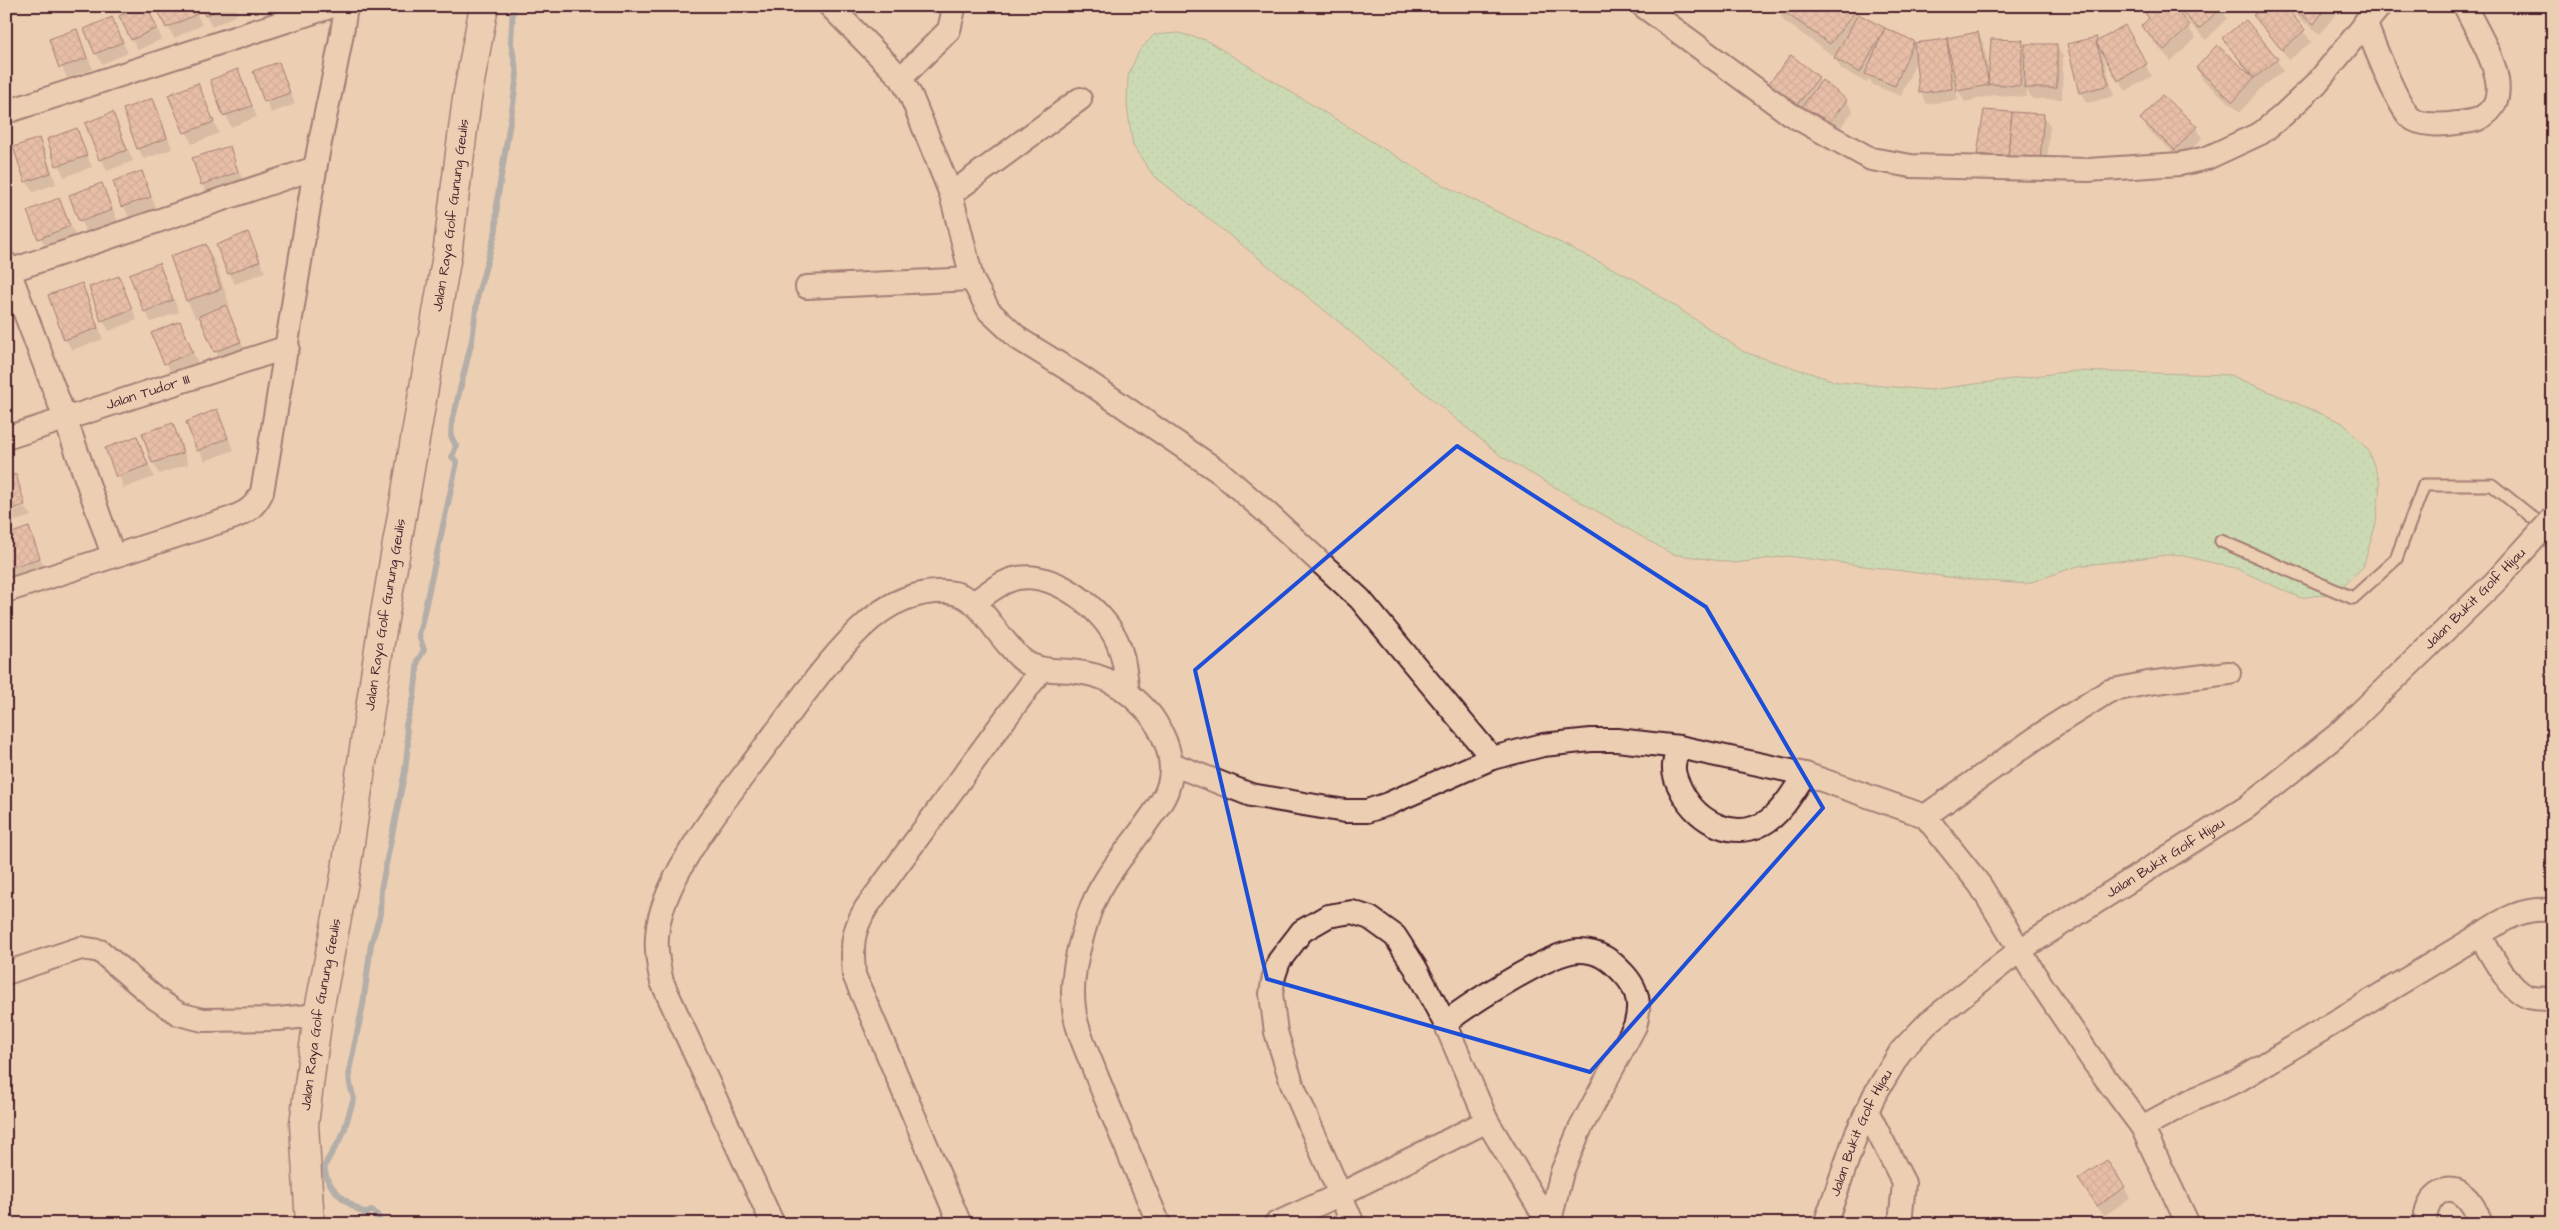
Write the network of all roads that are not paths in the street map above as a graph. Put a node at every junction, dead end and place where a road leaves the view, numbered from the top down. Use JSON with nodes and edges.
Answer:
{"nodes":[{"id":1,"x":333,"y":6,"type":"edge"},
{"id":2,"x":346,"y":6,"type":"edge"},
{"id":3,"x":484,"y":6,"type":"edge"},
{"id":4,"x":830,"y":6,"type":"edge"},
{"id":5,"x":950,"y":6,"type":"edge"},
{"id":6,"x":1643,"y":6,"type":"edge"},
{"id":7,"x":2465,"y":6,"type":"edge"},
{"id":8,"x":2372,"y":14,"type":"edge"},
{"id":9,"x":901,"y":78,"type":"junction"},
{"id":10,"x":1080,"y":99,"type":"dead end"},
{"id":11,"x":6,"y":112,"type":"edge"},
{"id":12,"x":315,"y":168,"type":"junction"},
{"id":13,"x":951,"y":194,"type":"junction"},
{"id":14,"x":7,"y":269,"type":"edge"},
{"id":15,"x":972,"y":278,"type":"junction"},
{"id":16,"x":808,"y":287,"type":"dead end"},
{"id":17,"x":288,"y":347,"type":"junction"},
{"id":18,"x":65,"y":418,"type":"junction"},
{"id":19,"x":6,"y":438,"type":"edge"},
{"id":20,"x":2553,"y":518,"type":"edge"},
{"id":21,"x":2553,"y":533,"type":"edge"},
{"id":22,"x":2220,"y":541,"type":"dead end"},
{"id":23,"x":113,"y":555,"type":"junction"},
{"id":24,"x":6,"y":591,"type":"edge"},
{"id":25,"x":975,"y":602,"type":"junction"},
{"id":26,"x":1042,"y":670,"type":"junction"},
{"id":27,"x":2229,"y":673,"type":"dead end"},
{"id":28,"x":1128,"y":693,"type":"junction"},
{"id":29,"x":1679,"y":748,"type":"junction"},
{"id":30,"x":1492,"y":758,"type":"junction"},
{"id":31,"x":1172,"y":764,"type":"junction"},
{"id":32,"x":1805,"y":774,"type":"junction"},
{"id":33,"x":1925,"y":816,"type":"junction"},
{"id":34,"x":2553,"y":911,"type":"edge"},
{"id":35,"x":2480,"y":935,"type":"junction"},
{"id":36,"x":2020,"y":950,"type":"junction"},
{"id":37,"x":6,"y":974,"type":"edge"},
{"id":38,"x":2553,"y":999,"type":"edge"},
{"id":39,"x":318,"y":1015,"type":"junction"},
{"id":40,"x":1445,"y":1023,"type":"junction"},
{"id":41,"x":1867,"y":1111,"type":"junction"},
{"id":42,"x":1487,"y":1121,"type":"junction"},
{"id":43,"x":2142,"y":1127,"type":"junction"},
{"id":44,"x":1339,"y":1195,"type":"junction"},
{"id":45,"x":310,"y":1224,"type":"edge"},
{"id":46,"x":774,"y":1224,"type":"edge"},
{"id":47,"x":960,"y":1224,"type":"edge"},
{"id":48,"x":1159,"y":1224,"type":"edge"},
{"id":49,"x":1275,"y":1224,"type":"edge"},
{"id":50,"x":1353,"y":1224,"type":"edge"},
{"id":51,"x":1549,"y":1224,"type":"edge"},
{"id":52,"x":1825,"y":1224,"type":"edge"},
{"id":53,"x":1900,"y":1224,"type":"edge"},
{"id":54,"x":2188,"y":1224,"type":"edge"},
{"id":55,"x":2426,"y":1224,"type":"edge"},
{"id":56,"x":2481,"y":1224,"type":"edge"}],
"edges":[{"from":1,"to":11,"type":"street"},
{"from":2,"to":12,"type":"street"},
{"from":3,"to":39,"type":"main road","name":"Jalan Raya Golf Gunung Geulis"},
{"from":4,"to":9,"type":"street"},
{"from":5,"to":9,"type":"street"},
{"from":6,"to":8,"type":"street"},
{"from":7,"to":8,"type":"street"},
{"from":9,"to":13,"type":"street"},
{"from":10,"to":13,"type":"street"},
{"from":12,"to":14,"type":"street"},
{"from":12,"to":17,"type":"street"},
{"from":13,"to":15,"type":"street"},
{"from":14,"to":18,"type":"street"},
{"from":15,"to":16,"type":"street"},
{"from":15,"to":30,"type":"street"},
{"from":17,"to":18,"type":"street","name":"Jalan Tudor III"},
{"from":17,"to":23,"type":"street"},
{"from":18,"to":19,"type":"street","name":"Jalan Tudor III"},
{"from":18,"to":23,"type":"street"},
{"from":20,"to":36,"type":"street","name":"Jalan Bukit Golf Hijau","bridge":true},
{"from":21,"to":22,"type":"lane"},
{"from":23,"to":24,"type":"street"},
{"from":25,"to":26,"type":"street"},
{"from":25,"to":28,"type":"street"},
{"from":25,"to":46,"type":"street"},
{"from":26,"to":28,"type":"street"},
{"from":26,"to":47,"type":"street"},
{"from":27,"to":33,"type":"street"},
{"from":28,"to":31,"type":"street"},
{"from":29,"to":30,"type":"street"},
{"from":29,"to":32,"type":"street"},
{"from":29,"to":32,"type":"street"},
{"from":30,"to":31,"type":"street"},
{"from":31,"to":48,"type":"street"},
{"from":32,"to":33,"type":"street"},
{"from":33,"to":36,"type":"street"},
{"from":34,"to":35,"type":"street"},
{"from":35,"to":38,"type":"street"},
{"from":35,"to":43,"type":"street"},
{"from":36,"to":41,"type":"street","name":"Jalan Bukit Golf Hijau"},
{"from":36,"to":43,"type":"street"},
{"from":37,"to":39,"type":"street"},
{"from":39,"to":45,"type":"main road","name":"Jalan Raya Golf Gunung Geulis"},
{"from":40,"to":42,"type":"street"},
{"from":40,"to":44,"type":"street"},
{"from":40,"to":51,"type":"street"},
{"from":41,"to":52,"type":"street","name":"Jalan Bukit Golf Hijau"},
{"from":41,"to":53,"type":"street"},
{"from":42,"to":44,"type":"street"},
{"from":42,"to":51,"type":"street"},
{"from":43,"to":54,"type":"street"},
{"from":44,"to":49,"type":"street"},
{"from":44,"to":50,"type":"street"},
{"from":55,"to":56,"type":"street"}]}
